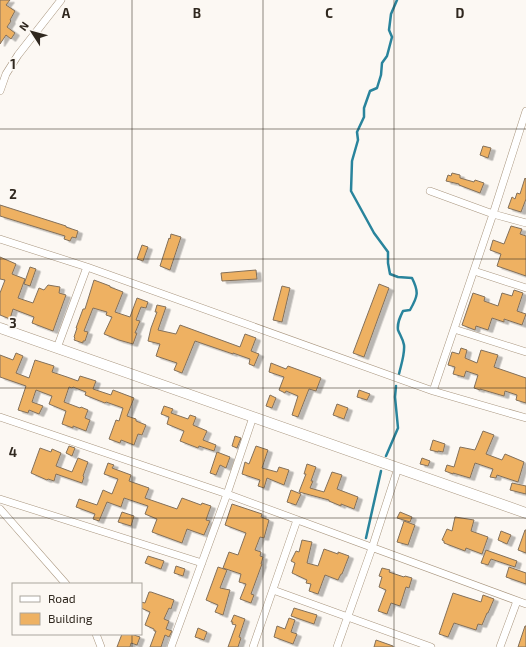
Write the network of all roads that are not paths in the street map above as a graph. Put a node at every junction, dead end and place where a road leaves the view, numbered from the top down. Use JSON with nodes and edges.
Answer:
{"nodes":[{"id":1,"x":62,"y":0,"type":"edge"},
{"id":2,"x":0,"y":91,"type":"edge"},
{"id":3,"x":526,"y":111,"type":"edge"},
{"id":4,"x":430,"y":191,"type":"dead end"},
{"id":5,"x":493,"y":214,"type":"junction"},
{"id":6,"x":526,"y":223,"type":"edge"},
{"id":7,"x":0,"y":239,"type":"edge"},
{"id":8,"x":88,"y":267,"type":"junction"},
{"id":9,"x":474,"y":271,"type":"junction"},
{"id":10,"x":526,"y":288,"type":"edge"},
{"id":11,"x":0,"y":328,"type":"edge"},
{"id":12,"x":454,"y":329,"type":"junction"},
{"id":13,"x":57,"y":348,"type":"junction"},
{"id":14,"x":526,"y":352,"type":"edge"},
{"id":15,"x":433,"y":390,"type":"junction"},
{"id":16,"x":0,"y":416,"type":"edge"},
{"id":17,"x":253,"y":417,"type":"junction"},
{"id":18,"x":526,"y":418,"type":"edge"},
{"id":19,"x":398,"y":468,"type":"junction"},
{"id":20,"x":227,"y":494,"type":"junction"},
{"id":21,"x":0,"y":499,"type":"edge"},
{"id":22,"x":0,"y":509,"type":"edge"},
{"id":23,"x":526,"y":514,"type":"edge"},
{"id":24,"x":297,"y":520,"type":"junction"},
{"id":25,"x":372,"y":548,"type":"junction"},
{"id":26,"x":202,"y":563,"type":"junction"},
{"id":27,"x":65,"y":583,"type":"edge"},
{"id":28,"x":273,"y":590,"type":"junction"},
{"id":29,"x":517,"y":601,"type":"junction"},
{"id":30,"x":526,"y":604,"type":"edge"},
{"id":31,"x":348,"y":617,"type":"junction"},
{"id":32,"x":96,"y":635,"type":"edge"},
{"id":33,"x":101,"y":647,"type":"edge"},
{"id":34,"x":172,"y":647,"type":"edge"},
{"id":35,"x":253,"y":647,"type":"edge"},
{"id":36,"x":337,"y":647,"type":"edge"},
{"id":37,"x":431,"y":647,"type":"edge"},
{"id":38,"x":500,"y":647,"type":"edge"}],
"edges":[{"from":1,"to":2,"type":"street"},
{"from":3,"to":5,"type":"street"},
{"from":4,"to":5,"type":"street"},
{"from":5,"to":6,"type":"street"},
{"from":5,"to":9,"type":"street"},
{"from":7,"to":8,"type":"street"},
{"from":8,"to":13,"type":"street"},
{"from":8,"to":15,"type":"street"},
{"from":9,"to":10,"type":"street"},
{"from":9,"to":12,"type":"street"},
{"from":11,"to":13,"type":"street"},
{"from":12,"to":14,"type":"street"},
{"from":12,"to":15,"type":"street"},
{"from":13,"to":17,"type":"street"},
{"from":15,"to":18,"type":"street"},
{"from":16,"to":20,"type":"street"},
{"from":17,"to":19,"type":"street"},
{"from":17,"to":20,"type":"street"},
{"from":19,"to":23,"type":"street"},
{"from":19,"to":25,"type":"street"},
{"from":20,"to":24,"type":"street"},
{"from":20,"to":26,"type":"street"},
{"from":21,"to":26,"type":"street"},
{"from":22,"to":27,"type":"street"},
{"from":24,"to":25,"type":"street"},
{"from":24,"to":28,"type":"street"},
{"from":25,"to":29,"type":"street"},
{"from":25,"to":31,"type":"street"},
{"from":26,"to":34,"type":"street"},
{"from":28,"to":31,"type":"street"},
{"from":28,"to":35,"type":"street"},
{"from":29,"to":30,"type":"street"},
{"from":29,"to":38,"type":"street"},
{"from":31,"to":36,"type":"street"},
{"from":31,"to":37,"type":"street"},
{"from":32,"to":33,"type":"street"}]}
